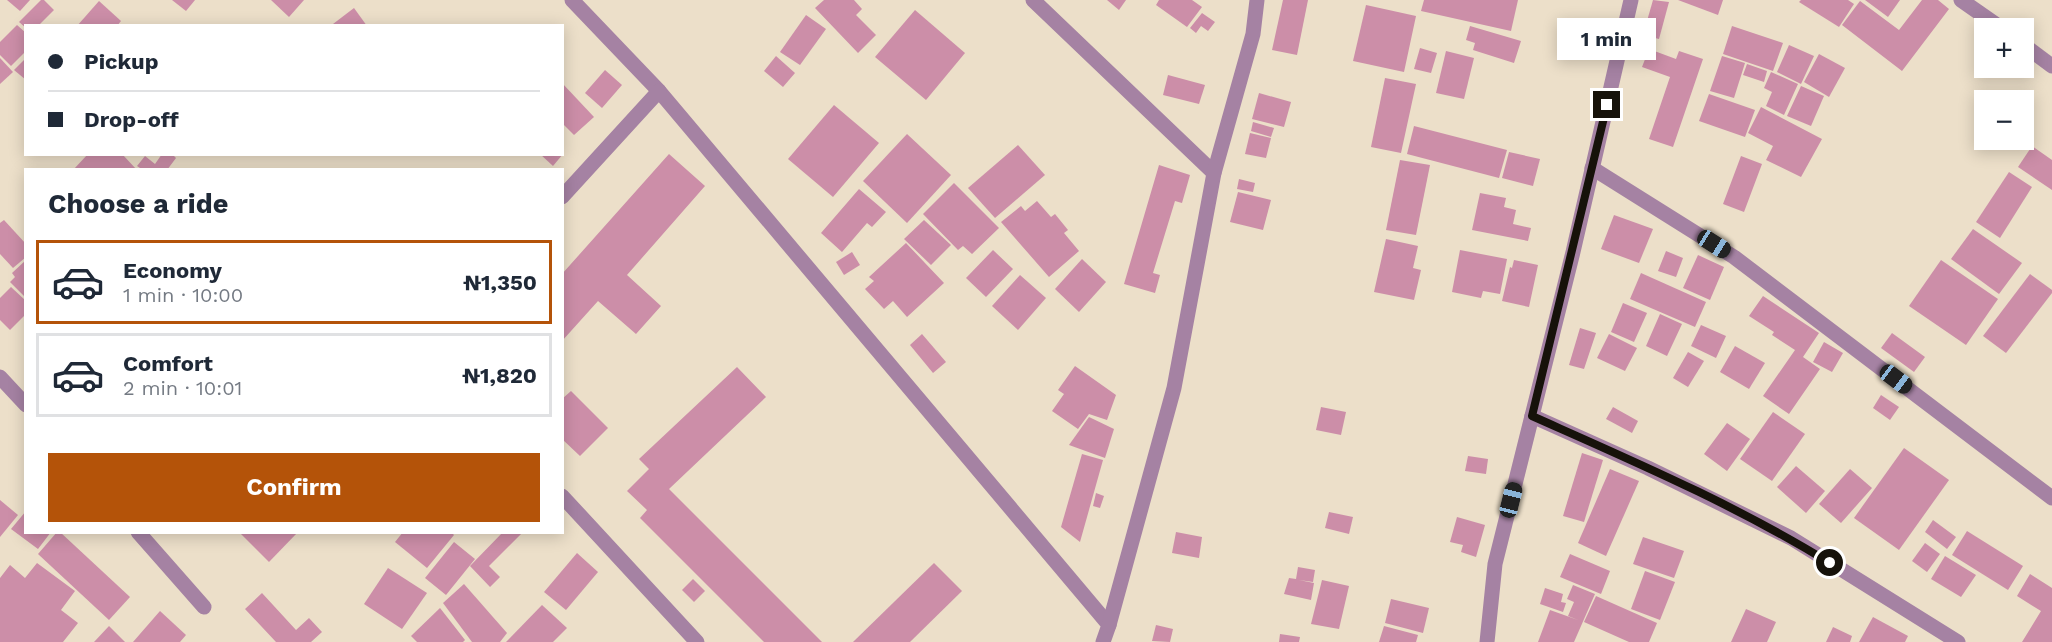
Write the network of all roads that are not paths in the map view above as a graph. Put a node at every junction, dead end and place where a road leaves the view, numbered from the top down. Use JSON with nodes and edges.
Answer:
{"nodes":[{"id":1,"x":572,"y":0,"type":"edge"},
{"id":2,"x":1033,"y":0,"type":"edge"},
{"id":3,"x":1257,"y":0,"type":"edge"},
{"id":4,"x":1631,"y":0,"type":"edge"},
{"id":5,"x":1961,"y":0,"type":"edge"},
{"id":6,"x":1987,"y":18,"type":"edge"},
{"id":7,"x":2034,"y":52,"type":"edge"},
{"id":8,"x":2052,"y":66,"type":"edge"},
{"id":9,"x":660,"y":91,"type":"junction"},
{"id":10,"x":1592,"y":168,"type":"junction"},
{"id":11,"x":1214,"y":173,"type":"junction"},
{"id":12,"x":564,"y":195,"type":"edge"},
{"id":13,"x":0,"y":376,"type":"edge"},
{"id":14,"x":24,"y":403,"type":"edge"},
{"id":15,"x":1532,"y":416,"type":"junction"},
{"id":16,"x":564,"y":498,"type":"edge"},
{"id":17,"x":2052,"y":498,"type":"edge"},
{"id":18,"x":140,"y":534,"type":"edge"},
{"id":19,"x":204,"y":607,"type":"dead end"},
{"id":20,"x":1109,"y":625,"type":"junction"},
{"id":21,"x":697,"y":642,"type":"edge"},
{"id":22,"x":1103,"y":642,"type":"edge"},
{"id":23,"x":1487,"y":642,"type":"edge"},
{"id":24,"x":1958,"y":642,"type":"edge"}],
"edges":[{"from":1,"to":9,"type":"street"},
{"from":2,"to":11,"type":"street"},
{"from":3,"to":11,"type":"street"},
{"from":4,"to":10,"type":"street"},
{"from":5,"to":6,"type":"street"},
{"from":7,"to":8,"type":"street"},
{"from":9,"to":12,"type":"street"},
{"from":9,"to":20,"type":"street"},
{"from":10,"to":15,"type":"street"},
{"from":10,"to":17,"type":"street"},
{"from":11,"to":20,"type":"street"},
{"from":13,"to":14,"type":"street"},
{"from":15,"to":23,"type":"street"},
{"from":15,"to":24,"type":"street"},
{"from":16,"to":21,"type":"street"},
{"from":18,"to":19,"type":"street"},
{"from":20,"to":22,"type":"street"}]}
